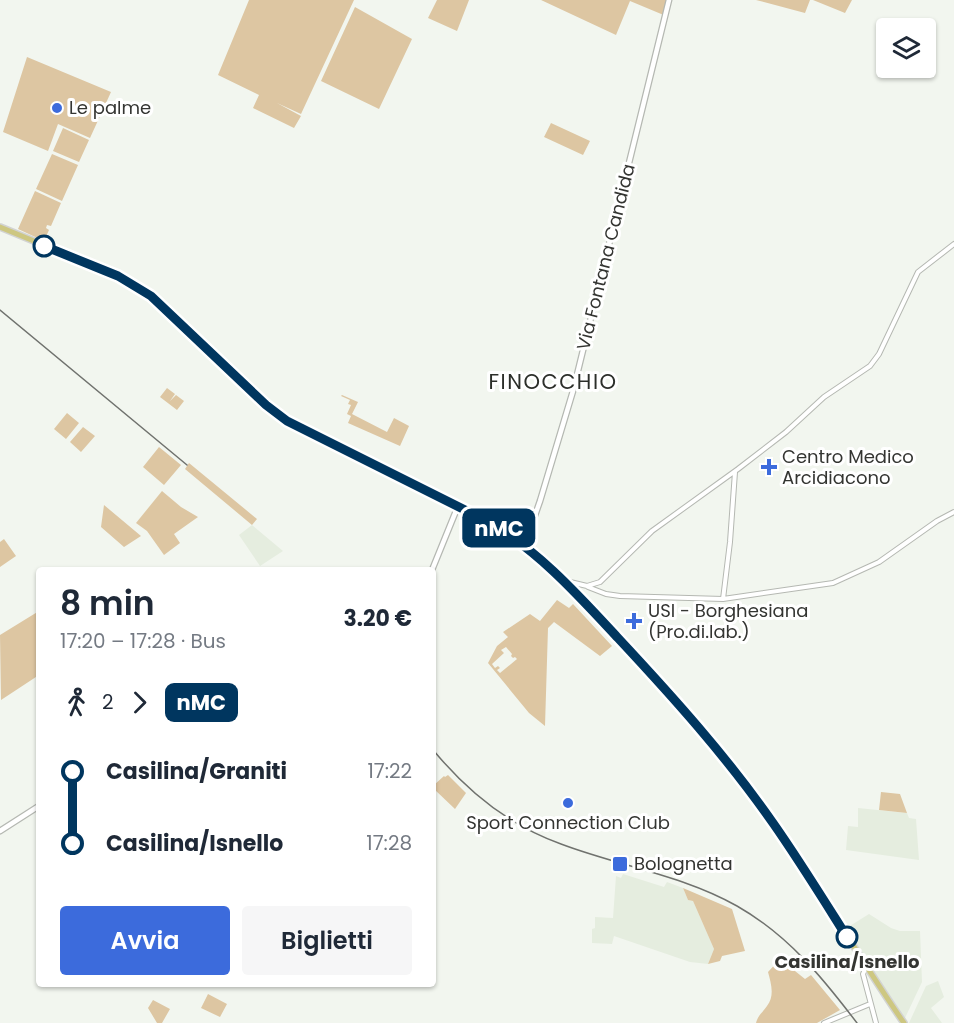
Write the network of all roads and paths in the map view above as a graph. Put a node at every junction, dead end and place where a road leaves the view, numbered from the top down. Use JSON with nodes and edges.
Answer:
{"nodes":[{"id":1,"x":669,"y":0,"type":"edge"},
{"id":2,"x":0,"y":227,"type":"edge"},
{"id":3,"x":954,"y":244,"type":"edge"},
{"id":4,"x":735,"y":472,"type":"junction"},
{"id":5,"x":458,"y":506,"type":"junction"},
{"id":6,"x":954,"y":512,"type":"edge"},
{"id":7,"x":525,"y":547,"type":"junction"},
{"id":8,"x":433,"y":567,"type":"edge"},
{"id":9,"x":563,"y":580,"type":"junction"},
{"id":10,"x":587,"y":586,"type":"junction"},
{"id":11,"x":723,"y":599,"type":"junction"},
{"id":12,"x":36,"y":808,"type":"edge"},
{"id":13,"x":0,"y":831,"type":"edge"},
{"id":14,"x":866,"y":967,"type":"junction"},
{"id":15,"x":870,"y":1004,"type":"junction"},
{"id":16,"x":824,"y":1023,"type":"edge"},
{"id":17,"x":876,"y":1023,"type":"edge"},
{"id":18,"x":904,"y":1023,"type":"edge"}],
"edges":[{"from":1,"to":7,"type":"main road","name":"Via Fontana Candida"},
{"from":2,"to":5,"type":"main road"},
{"from":3,"to":4,"type":"street"},
{"from":4,"to":10,"type":"street"},
{"from":4,"to":11,"type":"street"},
{"from":5,"to":7,"type":"main road"},
{"from":5,"to":8,"type":"main road"},
{"from":6,"to":11,"type":"street"},
{"from":7,"to":9,"type":"main road"},
{"from":9,"to":10,"type":"street"},
{"from":9,"to":14,"type":"main road"},
{"from":10,"to":11,"type":"street"},
{"from":12,"to":13,"type":"main road"},
{"from":14,"to":15,"type":"street"},
{"from":14,"to":18,"type":"main road"},
{"from":15,"to":16,"type":"street"},
{"from":15,"to":17,"type":"street"}]}
